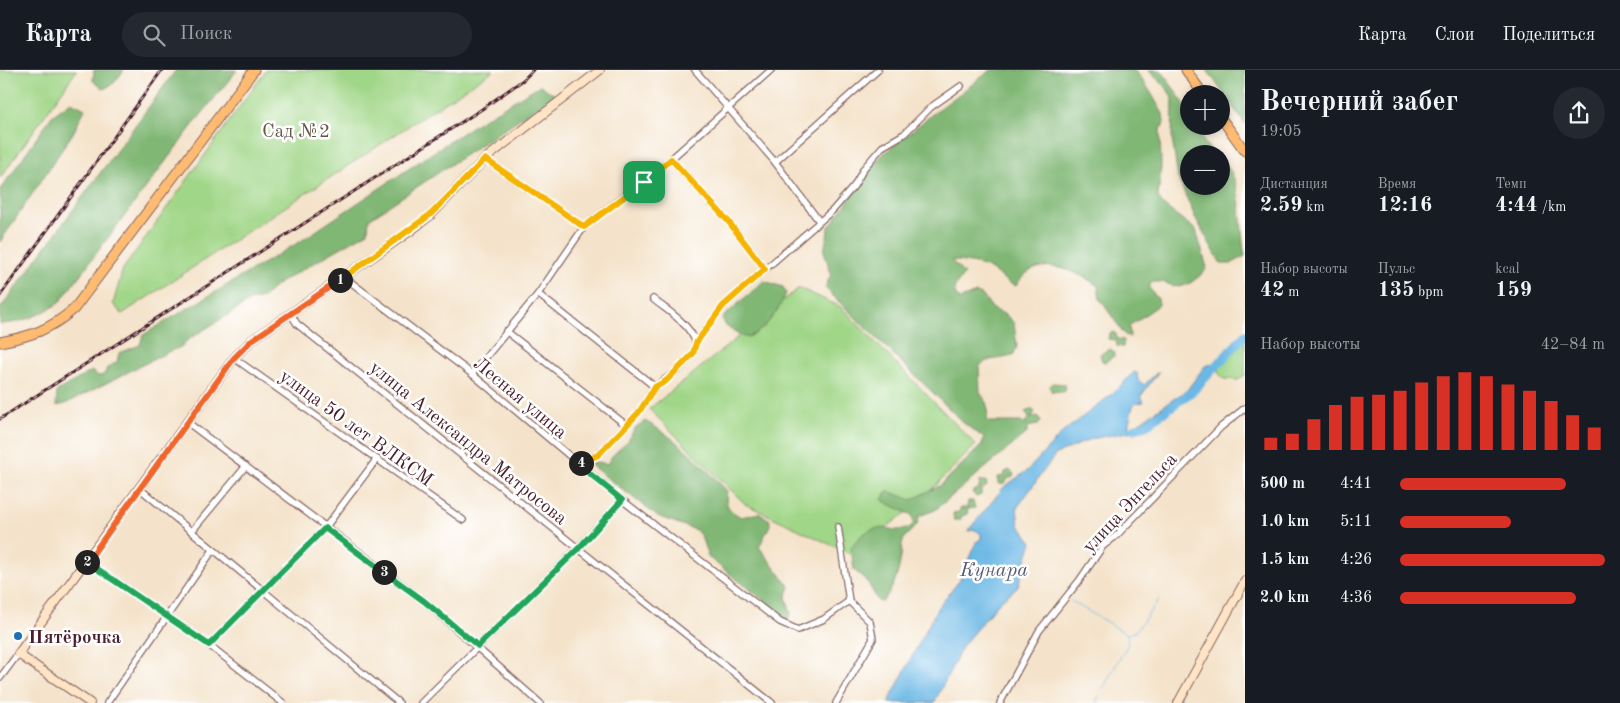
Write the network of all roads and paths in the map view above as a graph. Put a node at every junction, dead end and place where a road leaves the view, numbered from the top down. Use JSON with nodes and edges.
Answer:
{"nodes":[{"id":1,"x":254,"y":70,"type":"edge"},
{"id":2,"x":600,"y":70,"type":"edge"},
{"id":3,"x":695,"y":70,"type":"edge"},
{"id":4,"x":770,"y":70,"type":"edge"},
{"id":5,"x":878,"y":70,"type":"edge"},
{"id":6,"x":1186,"y":70,"type":"edge"},
{"id":7,"x":1197,"y":85,"type":"edge"},
{"id":8,"x":961,"y":86,"type":"dead end"},
{"id":9,"x":728,"y":107,"type":"junction"},
{"id":10,"x":1230,"y":130,"type":"edge"},
{"id":11,"x":1245,"y":151,"type":"edge"},
{"id":12,"x":485,"y":159,"type":"junction"},
{"id":13,"x":671,"y":159,"type":"junction"},
{"id":14,"x":775,"y":162,"type":"junction"},
{"id":15,"x":819,"y":221,"type":"junction"},
{"id":16,"x":584,"y":227,"type":"junction"},
{"id":17,"x":765,"y":269,"type":"junction"},
{"id":18,"x":344,"y":277,"type":"junction"},
{"id":19,"x":538,"y":294,"type":"junction"},
{"id":20,"x":653,"y":299,"type":"dead end"},
{"id":21,"x":291,"y":314,"type":"junction"},
{"id":22,"x":506,"y":331,"type":"junction"},
{"id":23,"x":0,"y":342,"type":"edge"},
{"id":24,"x":696,"y":343,"type":"junction"},
{"id":25,"x":234,"y":358,"type":"junction"},
{"id":26,"x":472,"y":374,"type":"junction"},
{"id":27,"x":655,"y":387,"type":"junction"},
{"id":28,"x":1245,"y":408,"type":"edge"},
{"id":29,"x":187,"y":422,"type":"junction"},
{"id":30,"x":626,"y":426,"type":"junction"},
{"id":31,"x":376,"y":460,"type":"junction"},
{"id":32,"x":578,"y":464,"type":"junction"},
{"id":33,"x":246,"y":466,"type":"junction"},
{"id":34,"x":139,"y":488,"type":"junction"},
{"id":35,"x":622,"y":500,"type":"junction"},
{"id":36,"x":463,"y":520,"type":"dead end"},
{"id":37,"x":838,"y":527,"type":"dead end"},
{"id":38,"x":325,"y":528,"type":"junction"},
{"id":39,"x":192,"y":531,"type":"junction"},
{"id":40,"x":578,"y":549,"type":"junction"},
{"id":41,"x":213,"y":550,"type":"junction"},
{"id":42,"x":86,"y":561,"type":"junction"},
{"id":43,"x":1245,"y":581,"type":"edge"},
{"id":44,"x":263,"y":591,"type":"junction"},
{"id":45,"x":849,"y":601,"type":"junction"},
{"id":46,"x":165,"y":616,"type":"junction"},
{"id":47,"x":209,"y":645,"type":"junction"},
{"id":48,"x":478,"y":646,"type":"junction"},
{"id":49,"x":18,"y":654,"type":"junction"},
{"id":50,"x":0,"y":678,"type":"edge"},
{"id":51,"x":90,"y":703,"type":"edge"},
{"id":52,"x":107,"y":703,"type":"edge"},
{"id":53,"x":283,"y":703,"type":"edge"},
{"id":54,"x":399,"y":703,"type":"edge"},
{"id":55,"x":421,"y":703,"type":"edge"},
{"id":56,"x":540,"y":703,"type":"edge"},
{"id":57,"x":772,"y":703,"type":"edge"},
{"id":58,"x":836,"y":703,"type":"edge"},
{"id":59,"x":1000,"y":703,"type":"edge"},
{"id":60,"x":1178,"y":703,"type":"edge"}],
"edges":[{"from":1,"to":23,"type":"main road"},
{"from":2,"to":12,"type":"main road"},
{"from":3,"to":9,"type":"street"},
{"from":4,"to":9,"type":"street"},
{"from":5,"to":14,"type":"street"},
{"from":6,"to":7,"type":"main road"},
{"from":8,"to":15,"type":"street"},
{"from":9,"to":13,"type":"street"},
{"from":9,"to":14,"type":"street"},
{"from":10,"to":11,"type":"main road"},
{"from":12,"to":16,"type":"street"},
{"from":12,"to":18,"type":"main road"},
{"from":13,"to":16,"type":"street"},
{"from":13,"to":17,"type":"street"},
{"from":14,"to":15,"type":"street"},
{"from":15,"to":17,"type":"street"},
{"from":16,"to":19,"type":"street"},
{"from":17,"to":24,"type":"street"},
{"from":18,"to":21,"type":"main road"},
{"from":18,"to":26,"type":"street","name":"Лесная улица"},
{"from":19,"to":22,"type":"street"},
{"from":19,"to":27,"type":"street"},
{"from":20,"to":24,"type":"street"},
{"from":21,"to":25,"type":"main road"},
{"from":21,"to":40,"type":"street","name":"улица Александра Матросова"},
{"from":22,"to":26,"type":"street"},
{"from":22,"to":30,"type":"street"},
{"from":24,"to":27,"type":"street"},
{"from":25,"to":29,"type":"main road"},
{"from":25,"to":31,"type":"street","name":"улица 50 лет ВЛКСМ"},
{"from":26,"to":32,"type":"street","name":"Лесная улица"},
{"from":27,"to":30,"type":"street"},
{"from":28,"to":59,"type":"street","name":"улица Энгельса"},
{"from":29,"to":33,"type":"street"},
{"from":29,"to":34,"type":"main road"},
{"from":30,"to":32,"type":"street"},
{"from":31,"to":36,"type":"street","name":"улица 50 лет ВЛКСМ"},
{"from":31,"to":38,"type":"street"},
{"from":32,"to":35,"type":"street","name":"Лесная улица"},
{"from":33,"to":38,"type":"street"},
{"from":33,"to":39,"type":"street"},
{"from":34,"to":39,"type":"street"},
{"from":34,"to":42,"type":"main road"},
{"from":35,"to":40,"type":"street"},
{"from":35,"to":45,"type":"street","name":"Лесная улица"},
{"from":37,"to":45,"type":"street"},
{"from":38,"to":44,"type":"street"},
{"from":38,"to":48,"type":"street"},
{"from":39,"to":41,"type":"street"},
{"from":40,"to":48,"type":"street"},
{"from":40,"to":57,"type":"street","name":"улица Александра Матросова"},
{"from":41,"to":44,"type":"street"},
{"from":41,"to":46,"type":"street"},
{"from":42,"to":46,"type":"street"},
{"from":42,"to":49,"type":"main road"},
{"from":43,"to":60,"type":"main road"},
{"from":44,"to":47,"type":"street"},
{"from":44,"to":54,"type":"street"},
{"from":45,"to":58,"type":"street"},
{"from":46,"to":47,"type":"street"},
{"from":46,"to":52,"type":"street"},
{"from":47,"to":53,"type":"street"},
{"from":48,"to":55,"type":"street"},
{"from":48,"to":56,"type":"street"},
{"from":49,"to":50,"type":"street"},
{"from":49,"to":51,"type":"main road"}]}
